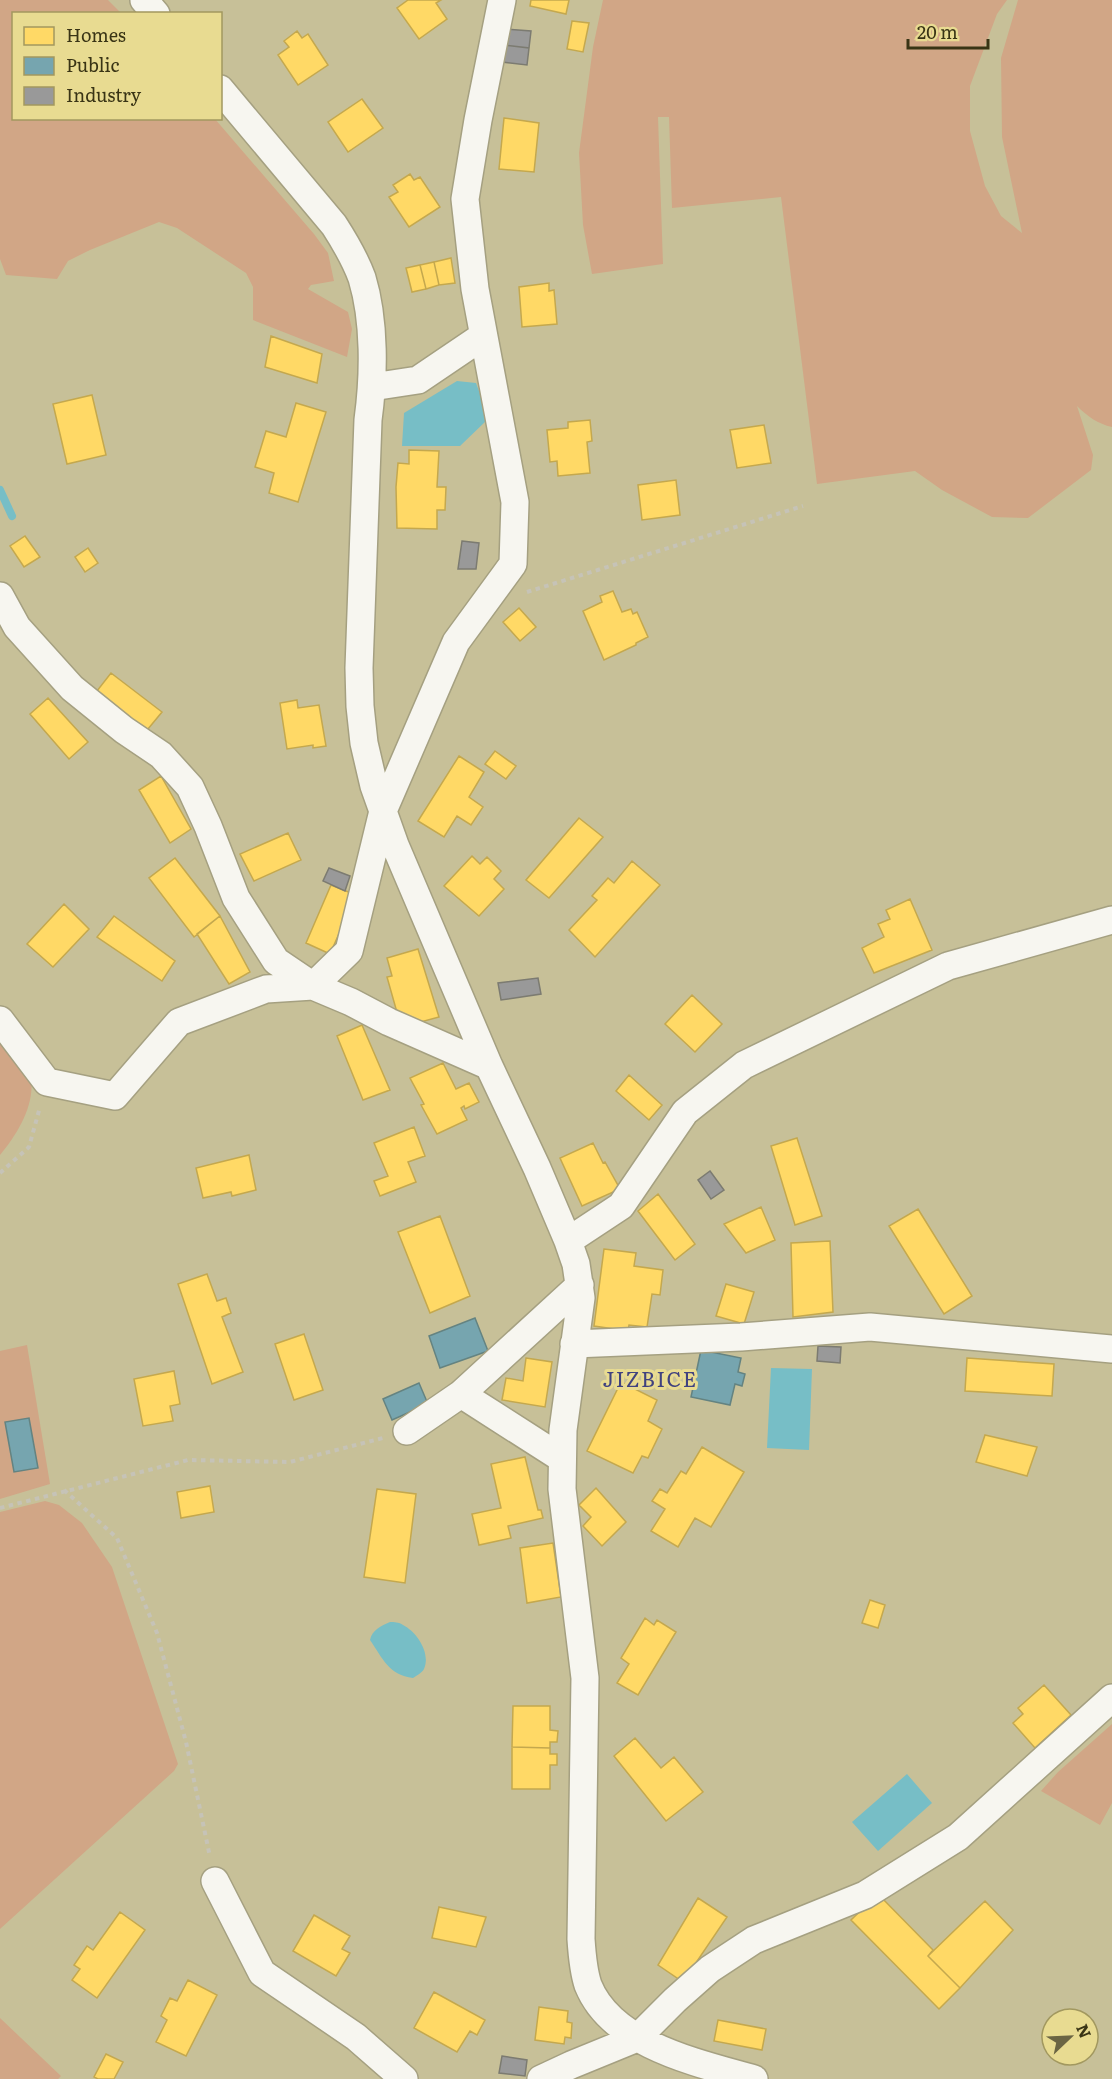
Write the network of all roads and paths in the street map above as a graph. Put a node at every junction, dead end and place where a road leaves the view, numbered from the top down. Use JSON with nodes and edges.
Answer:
{"nodes":[{"id":1,"x":144,"y":0,"type":"edge"},
{"id":2,"x":502,"y":0,"type":"edge"},
{"id":3,"x":154,"y":12,"type":"edge"},
{"id":4,"x":222,"y":91,"type":"edge"},
{"id":5,"x":483,"y":336,"type":"junction"},
{"id":6,"x":372,"y":387,"type":"junction"},
{"id":7,"x":803,"y":506,"type":"dead end"},
{"id":8,"x":0,"y":596,"type":"edge"},
{"id":9,"x":483,"y":606,"type":"junction"},
{"id":10,"x":383,"y":811,"type":"junction"},
{"id":11,"x":1112,"y":920,"type":"edge"},
{"id":12,"x":313,"y":986,"type":"junction"},
{"id":13,"x":0,"y":1020,"type":"edge"},
{"id":14,"x":489,"y":1066,"type":"junction"},
{"id":15,"x":47,"y":1082,"type":"junction"},
{"id":16,"x":0,"y":1173,"type":"edge"},
{"id":17,"x":568,"y":1241,"type":"junction"},
{"id":18,"x":580,"y":1285,"type":"junction"},
{"id":19,"x":574,"y":1344,"type":"junction"},
{"id":20,"x":1112,"y":1349,"type":"edge"},
{"id":21,"x":461,"y":1394,"type":"junction"},
{"id":22,"x":407,"y":1431,"type":"joint"},
{"id":23,"x":561,"y":1458,"type":"junction"},
{"id":24,"x":64,"y":1490,"type":"junction"},
{"id":25,"x":0,"y":1508,"type":"edge"},
{"id":26,"x":1112,"y":1698,"type":"edge"},
{"id":27,"x":214,"y":1881,"type":"joint"},
{"id":28,"x":637,"y":2038,"type":"junction"},
{"id":29,"x":565,"y":2072,"type":"edge"},
{"id":30,"x":404,"y":2079,"type":"edge"},
{"id":31,"x":541,"y":2079,"type":"edge"},
{"id":32,"x":754,"y":2079,"type":"edge"}],
"edges":[{"from":1,"to":3,"type":"street"},
{"from":2,"to":5,"type":"street"},
{"from":4,"to":6,"type":"street"},
{"from":5,"to":6,"type":"street"},
{"from":5,"to":9,"type":"street"},
{"from":6,"to":10,"type":"street"},
{"from":7,"to":9,"type":"path"},
{"from":8,"to":12,"type":"street"},
{"from":9,"to":10,"type":"street"},
{"from":10,"to":12,"type":"street"},
{"from":10,"to":14,"type":"street"},
{"from":11,"to":17,"type":"street"},
{"from":12,"to":14,"type":"street"},
{"from":12,"to":15,"type":"street"},
{"from":13,"to":15,"type":"street"},
{"from":14,"to":17,"type":"street"},
{"from":15,"to":16,"type":"path"},
{"from":17,"to":18,"type":"street"},
{"from":18,"to":19,"type":"street"},
{"from":18,"to":21,"type":"street"},
{"from":19,"to":20,"type":"street"},
{"from":19,"to":23,"type":"street"},
{"from":21,"to":22,"type":"street"},
{"from":21,"to":23,"type":"street"},
{"from":22,"to":24,"type":"path"},
{"from":23,"to":28,"type":"street"},
{"from":24,"to":25,"type":"path"},
{"from":24,"to":27,"type":"path"},
{"from":26,"to":28,"type":"street"},
{"from":27,"to":30,"type":"street"},
{"from":28,"to":29,"type":"street"},
{"from":28,"to":32,"type":"street"},
{"from":29,"to":31,"type":"street"}]}
